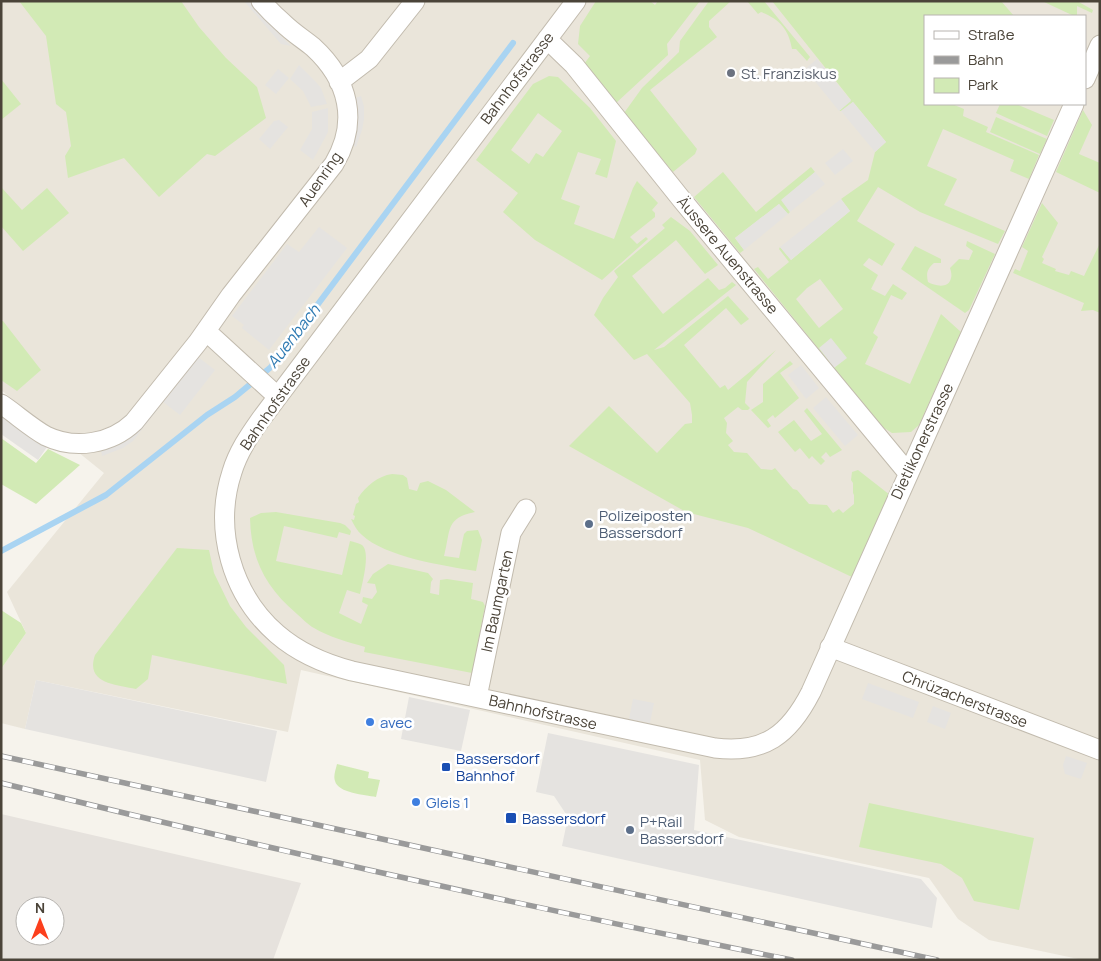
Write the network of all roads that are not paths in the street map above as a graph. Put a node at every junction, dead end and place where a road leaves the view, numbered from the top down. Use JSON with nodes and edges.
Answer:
{"nodes":[{"id":1,"x":261,"y":1,"type":"edge"},
{"id":2,"x":415,"y":1,"type":"edge"},
{"id":3,"x":576,"y":1,"type":"edge"},
{"id":4,"x":547,"y":38,"type":"junction"},
{"id":5,"x":1100,"y":45,"type":"edge"},
{"id":6,"x":1086,"y":77,"type":"edge"},
{"id":7,"x":340,"y":82,"type":"junction"},
{"id":8,"x":1074,"y":105,"type":"edge"},
{"id":9,"x":206,"y":331,"type":"junction"},
{"id":10,"x":278,"y":396,"type":"junction"},
{"id":11,"x":1,"y":404,"type":"edge"},
{"id":12,"x":908,"y":472,"type":"junction"},
{"id":13,"x":526,"y":508,"type":"dead end"},
{"id":14,"x":830,"y":648,"type":"junction"},
{"id":15,"x":477,"y":697,"type":"junction"},
{"id":16,"x":741,"y":749,"type":"joint"},
{"id":17,"x":1100,"y":750,"type":"edge"}],
"edges":[{"from":1,"to":7,"type":"street","name":"Auenring"},
{"from":2,"to":7,"type":"street"},
{"from":3,"to":4,"type":"street","name":"Bahnhofstrasse"},
{"from":4,"to":10,"type":"street","name":"Bahnhofstrasse"},
{"from":4,"to":12,"type":"street","name":"Äussere Auenstrasse"},
{"from":5,"to":6,"type":"street"},
{"from":7,"to":9,"type":"street","name":"Auenring"},
{"from":8,"to":12,"type":"street","name":"Dietlikonerstrasse"},
{"from":9,"to":10,"type":"street"},
{"from":9,"to":11,"type":"street","name":"Auenring"},
{"from":10,"to":15,"type":"street","name":"Bahnhofstrasse"},
{"from":12,"to":14,"type":"street","name":"Dietlikonerstrasse"},
{"from":13,"to":15,"type":"street","name":"Im Baumgarten"},
{"from":14,"to":16,"type":"street","name":"Dietlikonerstrasse"},
{"from":14,"to":17,"type":"street","name":"Chrüzacherstrasse"},
{"from":15,"to":16,"type":"street","name":"Bahnhofstrasse"}]}
